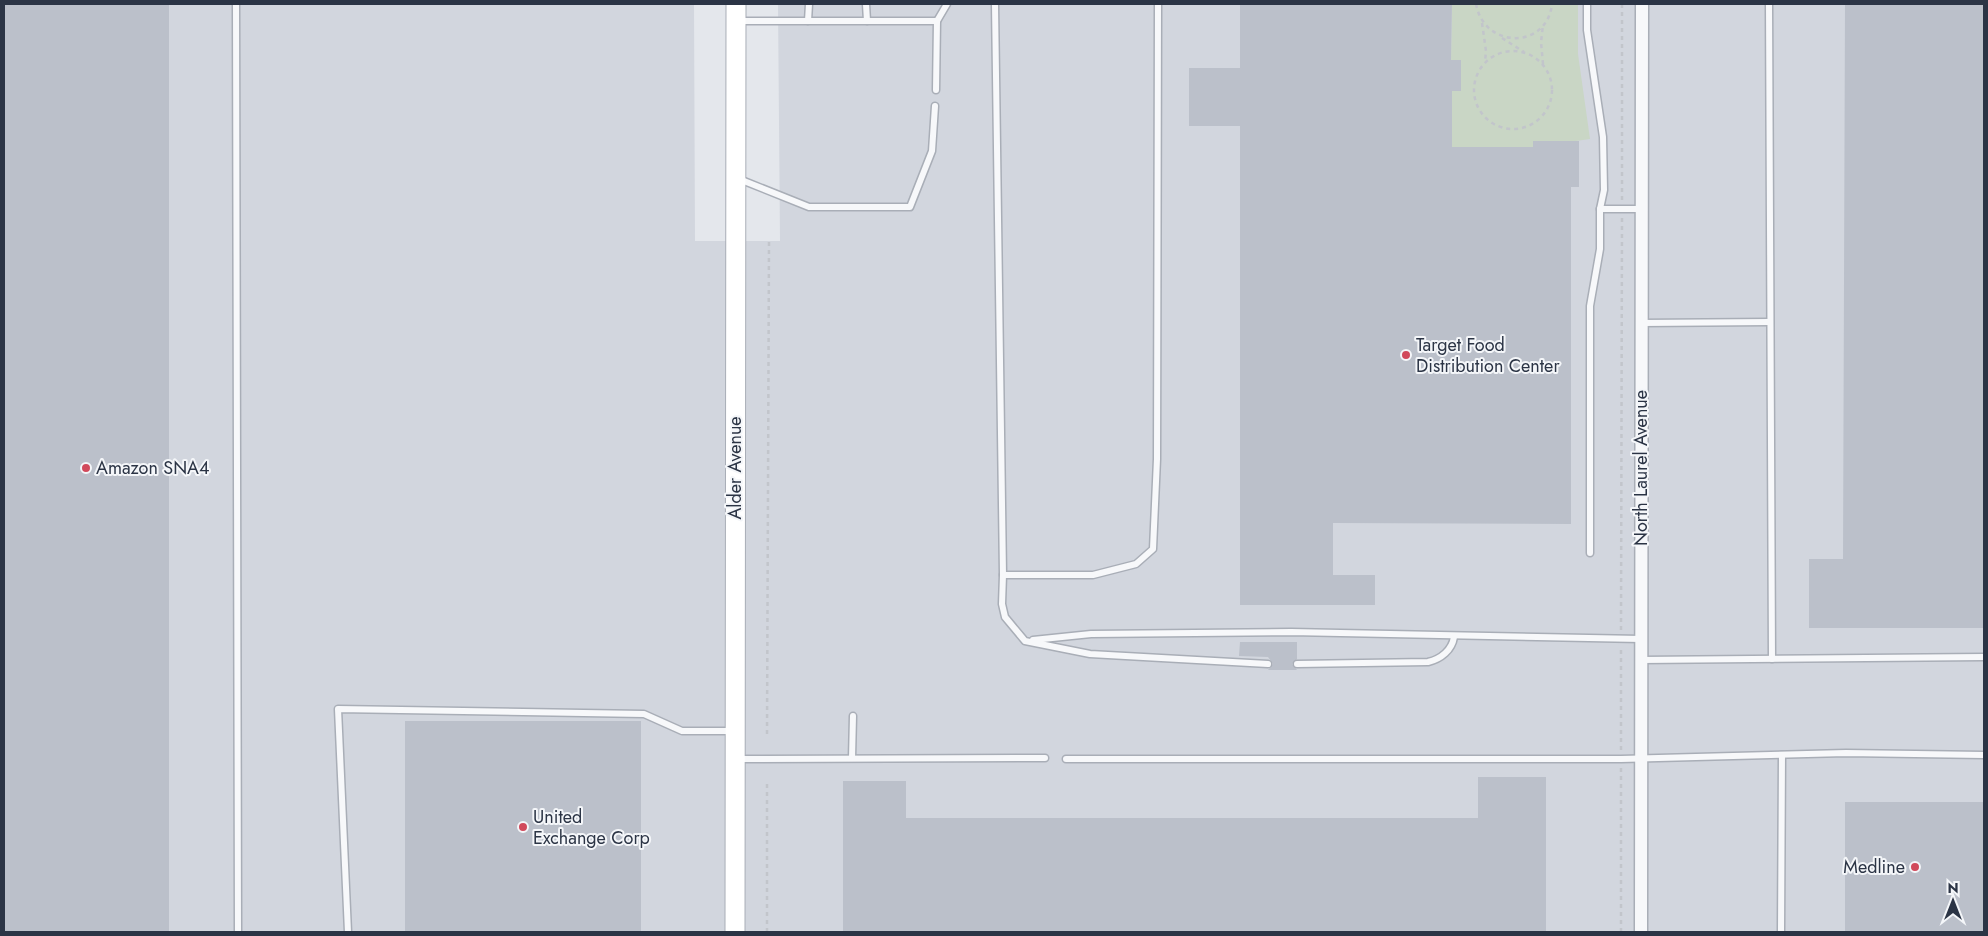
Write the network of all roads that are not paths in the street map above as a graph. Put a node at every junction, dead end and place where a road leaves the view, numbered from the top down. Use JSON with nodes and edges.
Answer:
{"nodes":[{"id":1,"x":236,"y":4,"type":"edge"},
{"id":2,"x":809,"y":4,"type":"edge"},
{"id":3,"x":866,"y":4,"type":"edge"},
{"id":4,"x":947,"y":4,"type":"edge"},
{"id":5,"x":995,"y":4,"type":"edge"},
{"id":6,"x":1158,"y":4,"type":"edge"},
{"id":7,"x":1587,"y":4,"type":"edge"},
{"id":8,"x":1642,"y":4,"type":"edge"},
{"id":9,"x":1769,"y":4,"type":"edge"},
{"id":10,"x":736,"y":12,"type":"edge"},
{"id":11,"x":808,"y":21,"type":"junction"},
{"id":12,"x":866,"y":21,"type":"junction"},
{"id":13,"x":937,"y":21,"type":"junction"},
{"id":14,"x":936,"y":90,"type":"dead end"},
{"id":15,"x":935,"y":106,"type":"dead end"},
{"id":16,"x":735,"y":178,"type":"junction"},
{"id":17,"x":1600,"y":209,"type":"junction"},
{"id":18,"x":1641,"y":209,"type":"junction"},
{"id":19,"x":1641,"y":322,"type":"junction"},
{"id":20,"x":1770,"y":322,"type":"junction"},
{"id":21,"x":1590,"y":553,"type":"dead end"},
{"id":22,"x":1003,"y":575,"type":"junction"},
{"id":23,"x":1454,"y":637,"type":"junction"},
{"id":24,"x":1641,"y":639,"type":"junction"},
{"id":25,"x":1025,"y":641,"type":"junction"},
{"id":26,"x":1984,"y":657,"type":"edge"},
{"id":27,"x":1772,"y":659,"type":"junction"},
{"id":28,"x":1641,"y":660,"type":"junction"},
{"id":29,"x":1268,"y":664,"type":"dead end"},
{"id":30,"x":1297,"y":664,"type":"dead end"},
{"id":31,"x":853,"y":716,"type":"dead end"},
{"id":32,"x":736,"y":731,"type":"junction"},
{"id":33,"x":1782,"y":754,"type":"junction"},
{"id":34,"x":1984,"y":755,"type":"edge"},
{"id":35,"x":852,"y":758,"type":"junction"},
{"id":36,"x":1045,"y":758,"type":"dead end"},
{"id":37,"x":1641,"y":758,"type":"junction"},
{"id":38,"x":736,"y":759,"type":"junction"},
{"id":39,"x":1066,"y":759,"type":"dead end"},
{"id":40,"x":238,"y":932,"type":"edge"},
{"id":41,"x":348,"y":932,"type":"edge"},
{"id":42,"x":735,"y":932,"type":"edge"},
{"id":43,"x":1642,"y":932,"type":"edge"},
{"id":44,"x":1781,"y":932,"type":"edge"}],
"edges":[{"from":1,"to":40,"type":"lane"},
{"from":2,"to":11,"type":"lane"},
{"from":3,"to":12,"type":"lane"},
{"from":4,"to":13,"type":"lane"},
{"from":5,"to":22,"type":"lane"},
{"from":6,"to":22,"type":"lane"},
{"from":7,"to":17,"type":"lane"},
{"from":8,"to":18,"type":"street","name":"North Laurel Avenue"},
{"from":9,"to":20,"type":"lane"},
{"from":10,"to":11,"type":"lane"},
{"from":10,"to":16,"type":"main road","name":"Alder Avenue"},
{"from":11,"to":12,"type":"lane"},
{"from":12,"to":13,"type":"lane"},
{"from":13,"to":14,"type":"lane"},
{"from":15,"to":16,"type":"lane"},
{"from":16,"to":32,"type":"main road","name":"Alder Avenue"},
{"from":17,"to":18,"type":"lane"},
{"from":17,"to":21,"type":"lane"},
{"from":18,"to":19,"type":"street","name":"North Laurel Avenue"},
{"from":19,"to":20,"type":"lane"},
{"from":19,"to":24,"type":"street","name":"North Laurel Avenue"},
{"from":20,"to":27,"type":"lane"},
{"from":22,"to":25,"type":"lane"},
{"from":23,"to":24,"type":"lane"},
{"from":23,"to":25,"type":"lane"},
{"from":23,"to":30,"type":"lane"},
{"from":24,"to":28,"type":"street","name":"North Laurel Avenue"},
{"from":25,"to":29,"type":"lane"},
{"from":26,"to":27,"type":"lane"},
{"from":27,"to":28,"type":"lane"},
{"from":28,"to":37,"type":"street","name":"North Laurel Avenue"},
{"from":31,"to":35,"type":"lane"},
{"from":32,"to":38,"type":"main road","name":"Alder Avenue"},
{"from":32,"to":41,"type":"lane"},
{"from":33,"to":34,"type":"lane"},
{"from":33,"to":37,"type":"lane"},
{"from":33,"to":44,"type":"lane"},
{"from":35,"to":36,"type":"lane"},
{"from":35,"to":38,"type":"lane"},
{"from":37,"to":39,"type":"lane"},
{"from":37,"to":43,"type":"street","name":"North Laurel Avenue"},
{"from":38,"to":42,"type":"main road","name":"Alder Avenue"}]}
